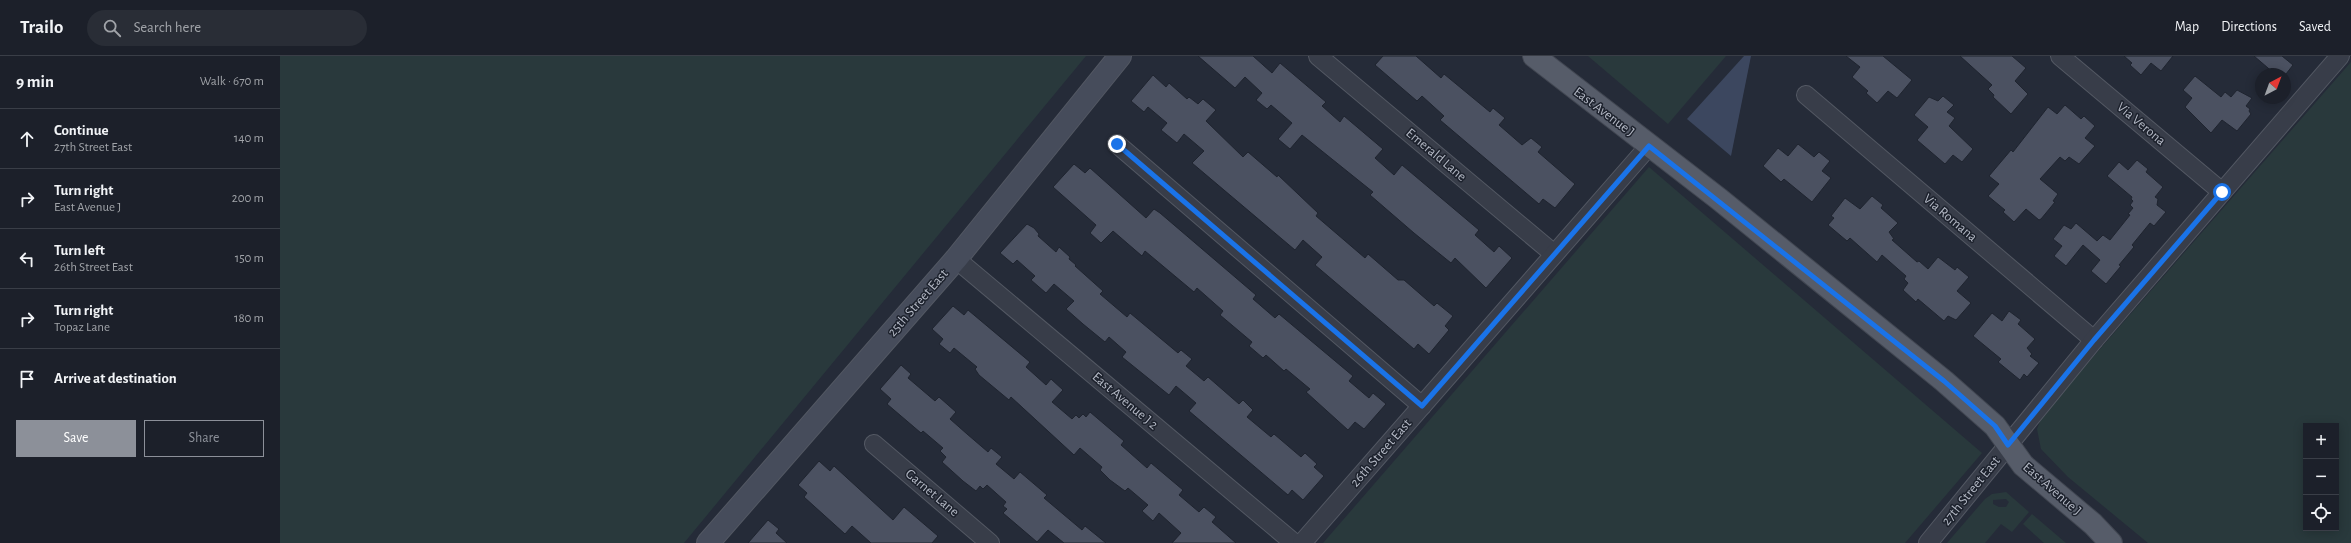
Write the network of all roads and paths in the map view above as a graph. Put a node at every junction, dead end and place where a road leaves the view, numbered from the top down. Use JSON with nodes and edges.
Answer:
{"nodes":[{"id":1,"x":1120,"y":56,"type":"edge"},
{"id":2,"x":1318,"y":56,"type":"edge"},
{"id":3,"x":1534,"y":56,"type":"edge"},
{"id":4,"x":2060,"y":56,"type":"edge"},
{"id":5,"x":2340,"y":56,"type":"edge"},
{"id":6,"x":1806,"y":95,"type":"dead end"},
{"id":7,"x":1117,"y":144,"type":"dead end"},
{"id":8,"x":1649,"y":146,"type":"junction"},
{"id":9,"x":2222,"y":192,"type":"junction"},
{"id":10,"x":1554,"y":254,"type":"junction"},
{"id":11,"x":956,"y":259,"type":"junction"},
{"id":12,"x":2094,"y":340,"type":"junction"},
{"id":13,"x":1422,"y":406,"type":"junction"},
{"id":14,"x":874,"y":444,"type":"dead end"},
{"id":15,"x":2008,"y":445,"type":"junction"},
{"id":16,"x":2093,"y":524,"type":"junction"},
{"id":17,"x":708,"y":543,"type":"edge"},
{"id":18,"x":990,"y":543,"type":"edge"},
{"id":19,"x":1294,"y":543,"type":"edge"},
{"id":20,"x":1302,"y":543,"type":"edge"},
{"id":21,"x":1928,"y":543,"type":"edge"},
{"id":22,"x":2112,"y":543,"type":"edge"},
{"id":23,"x":2121,"y":543,"type":"edge"}],
"edges":[{"from":1,"to":11,"type":"street","name":"25th Street East"},
{"from":2,"to":10,"type":"street","name":"Emerald Lane"},
{"from":3,"to":8,"type":"main road","name":"East Avenue J"},
{"from":4,"to":9,"type":"street","name":"Via Verona"},
{"from":5,"to":9,"type":"street","name":"27th Street East"},
{"from":6,"to":12,"type":"street","name":"Via Romana"},
{"from":7,"to":13,"type":"street"},
{"from":8,"to":10,"type":"street","name":"26th Street East"},
{"from":8,"to":15,"type":"main road","name":"East Avenue J"},
{"from":9,"to":12,"type":"street","name":"27th Street East"},
{"from":10,"to":13,"type":"street","name":"26th Street East"},
{"from":11,"to":17,"type":"street","name":"25th Street East"},
{"from":11,"to":19,"type":"street","name":"East Avenue J 2"},
{"from":12,"to":15,"type":"street","name":"27th Street East"},
{"from":13,"to":20,"type":"street","name":"26th Street East"},
{"from":14,"to":18,"type":"street","name":"Garnet Lane"},
{"from":15,"to":16,"type":"main road","name":"East Avenue J"},
{"from":15,"to":21,"type":"street","name":"27th Street East"},
{"from":16,"to":22,"type":"main road","name":"East Avenue J"},
{"from":16,"to":23,"type":"main road","name":"East Avenue J"}]}
